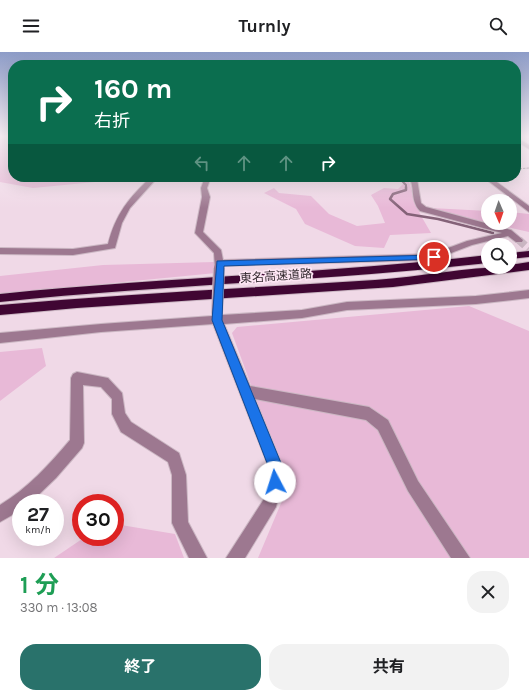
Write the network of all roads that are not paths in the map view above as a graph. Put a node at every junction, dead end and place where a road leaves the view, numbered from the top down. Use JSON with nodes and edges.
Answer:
{"nodes":[{"id":1,"x":150,"y":182,"type":"edge"},
{"id":2,"x":206,"y":182,"type":"edge"},
{"id":3,"x":414,"y":182,"type":"edge"},
{"id":4,"x":493,"y":182,"type":"edge"},
{"id":5,"x":529,"y":210,"type":"edge"},
{"id":6,"x":508,"y":232,"type":"junction"},
{"id":7,"x":519,"y":240,"type":"tunnel mouth"},
{"id":8,"x":0,"y":251,"type":"edge"},
{"id":9,"x":529,"y":254,"type":"edge"},
{"id":10,"x":517,"y":255,"type":"edge"},
{"id":11,"x":481,"y":260,"type":"edge"},
{"id":12,"x":220,"y":266,"type":"junction"},
{"id":13,"x":529,"y":266,"type":"edge"},
{"id":14,"x":528,"y":295,"type":"edge"},
{"id":15,"x":0,"y":298,"type":"edge"},
{"id":16,"x":0,"y":310,"type":"edge"},
{"id":17,"x":217,"y":317,"type":"junction"},
{"id":18,"x":0,"y":338,"type":"edge"},
{"id":19,"x":247,"y":392,"type":"junction"},
{"id":20,"x":0,"y":514,"type":"edge"},
{"id":21,"x":198,"y":558,"type":"edge"},
{"id":22,"x":235,"y":558,"type":"edge"},
{"id":23,"x":461,"y":558,"type":"edge"}],
"edges":[{"from":1,"to":8,"type":"street"},
{"from":2,"to":12,"type":"street"},
{"from":3,"to":6,"type":"street"},
{"from":4,"to":5,"type":"street"},
{"from":6,"to":7,"type":"street"},
{"from":6,"to":12,"type":"street"},
{"from":9,"to":10,"type":"highway"},
{"from":11,"to":15,"type":"highway","name":"東名高速道路"},
{"from":12,"to":17,"type":"street","bridge":true},
{"from":13,"to":16,"type":"highway","name":"東名高速道路"},
{"from":14,"to":17,"type":"street"},
{"from":17,"to":18,"type":"street"},
{"from":17,"to":19,"type":"street"},
{"from":19,"to":22,"type":"street"},
{"from":19,"to":23,"type":"street"},
{"from":20,"to":21,"type":"street"}]}
